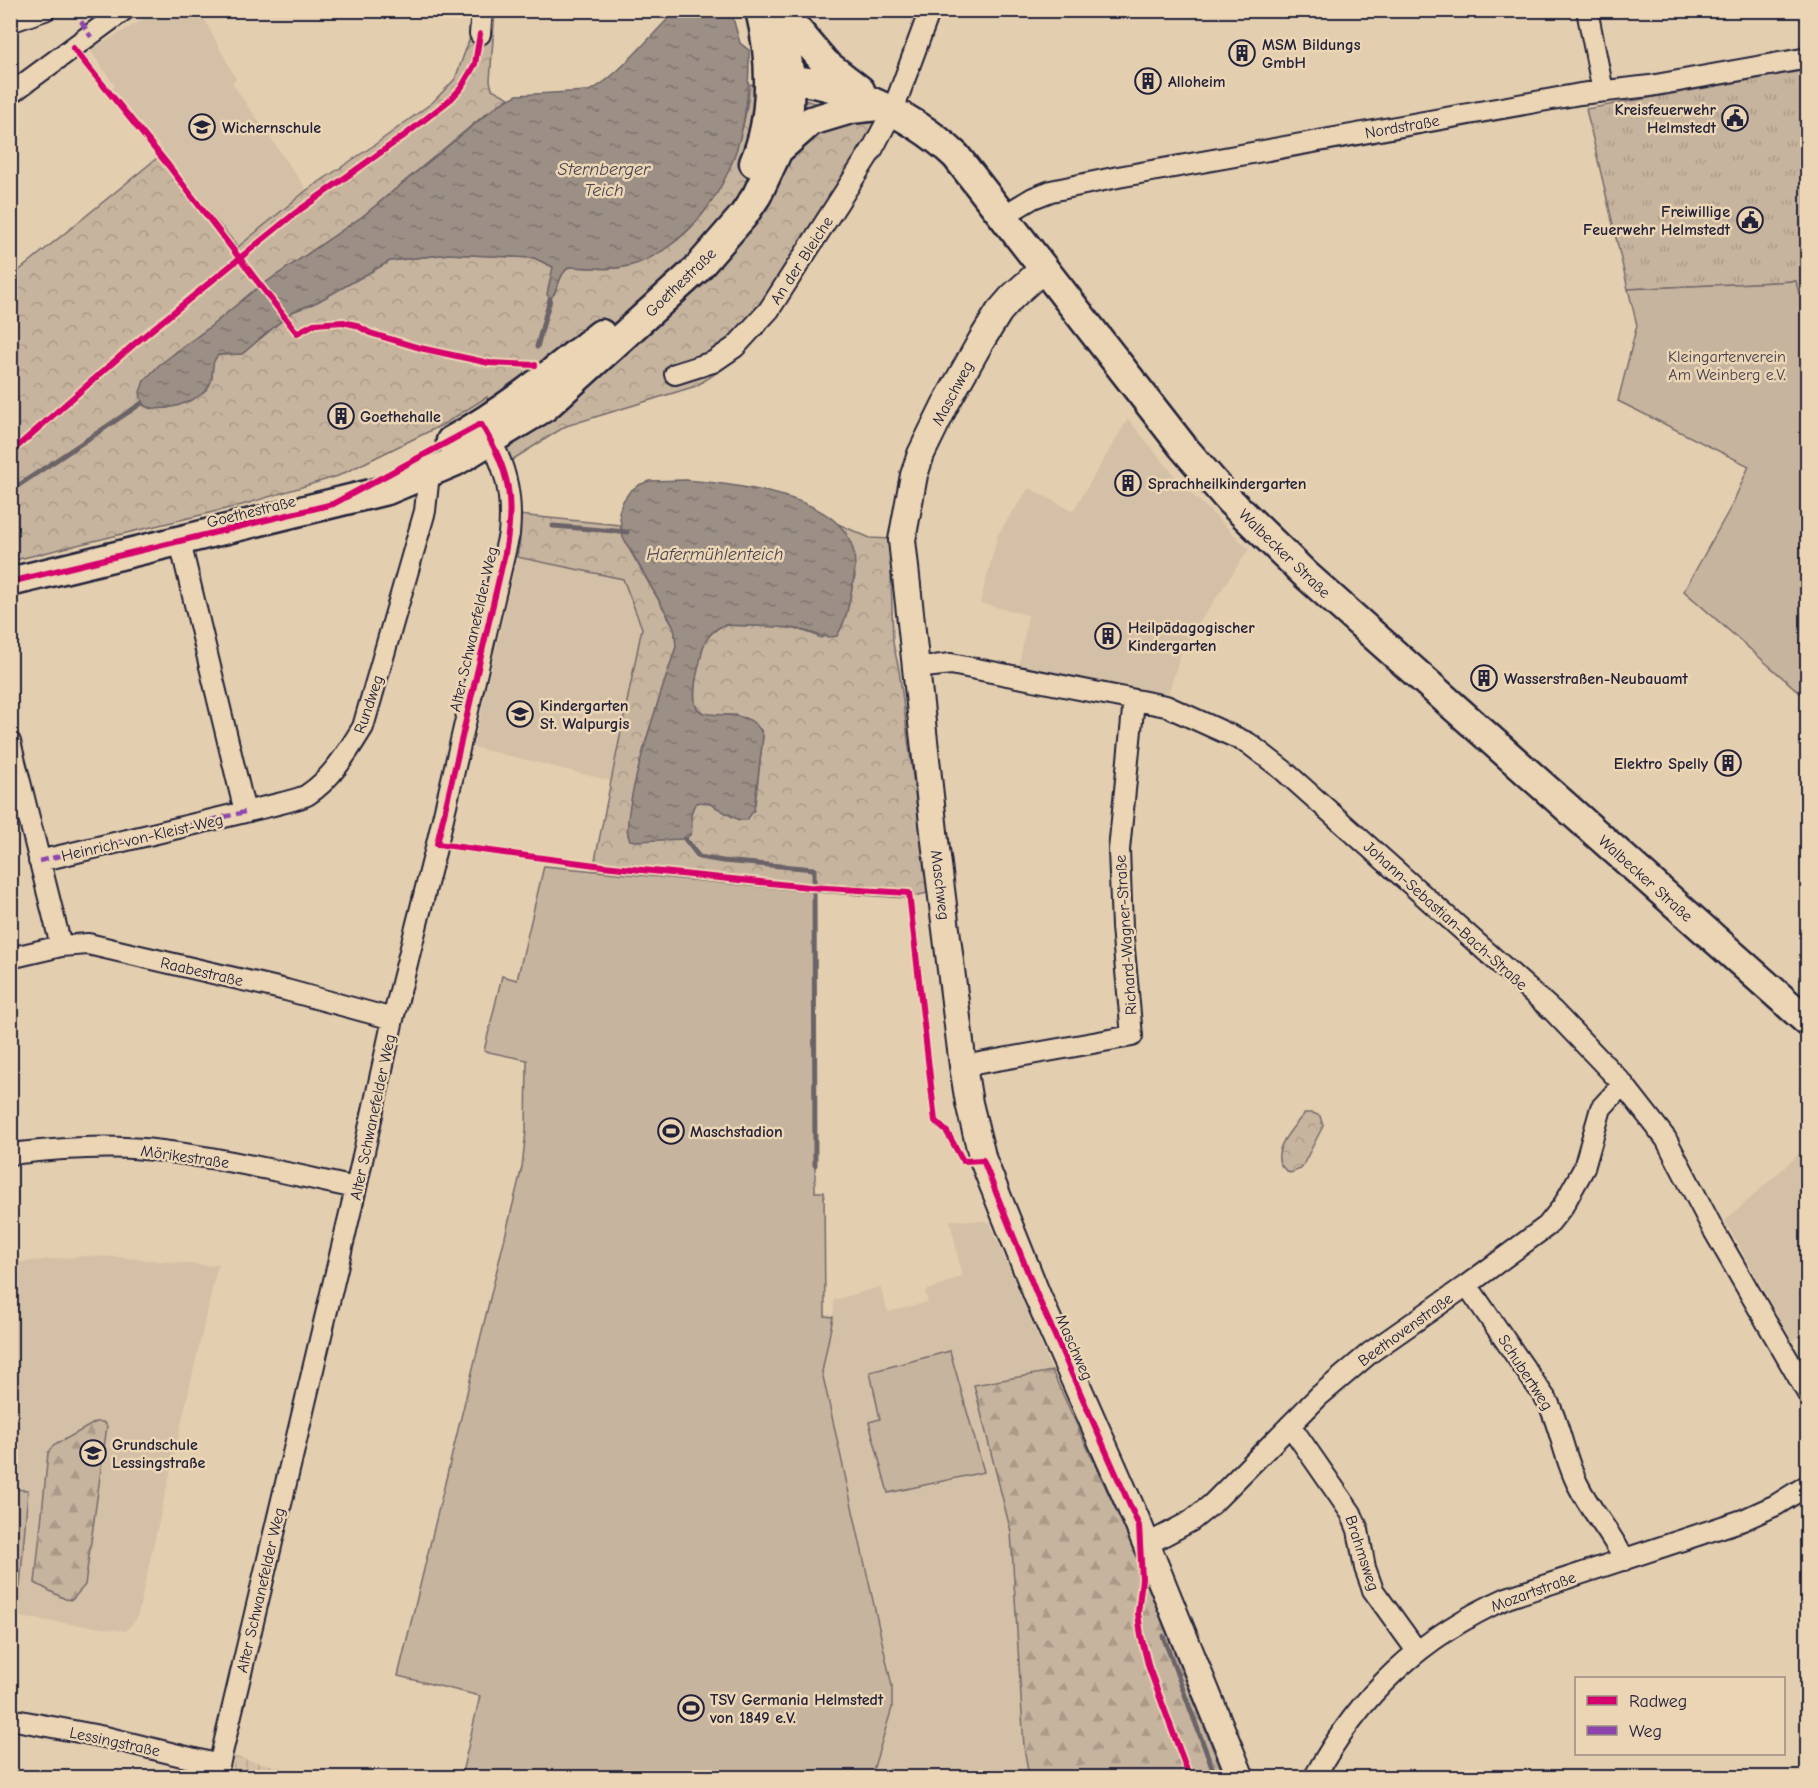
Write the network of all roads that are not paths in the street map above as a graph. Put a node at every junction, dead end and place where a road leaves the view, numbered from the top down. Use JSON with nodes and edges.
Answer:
{"nodes":[{"id":1,"x":45,"y":10,"type":"edge"},
{"id":2,"x":124,"y":10,"type":"edge"},
{"id":3,"x":483,"y":10,"type":"edge"},
{"id":4,"x":760,"y":10,"type":"edge"},
{"id":5,"x":780,"y":10,"type":"edge"},
{"id":6,"x":930,"y":10,"type":"edge"},
{"id":7,"x":1587,"y":10,"type":"edge"},
{"id":8,"x":10,"y":22,"type":"edge"},
{"id":9,"x":480,"y":34,"type":"dead end"},
{"id":10,"x":1808,"y":58,"type":"edge"},
{"id":11,"x":780,"y":79,"type":"junction"},
{"id":12,"x":1603,"y":91,"type":"junction"},
{"id":13,"x":10,"y":94,"type":"edge"},
{"id":14,"x":887,"y":108,"type":"junction"},
{"id":15,"x":778,"y":150,"type":"junction"},
{"id":16,"x":1003,"y":216,"type":"junction"},
{"id":17,"x":1044,"y":268,"type":"junction"},
{"id":18,"x":675,"y":374,"type":"dead end"},
{"id":19,"x":487,"y":433,"type":"junction"},
{"id":20,"x":429,"y":474,"type":"junction"},
{"id":21,"x":333,"y":504,"type":"junction"},
{"id":22,"x":180,"y":542,"type":"junction"},
{"id":23,"x":10,"y":582,"type":"edge"},
{"id":24,"x":916,"y":668,"type":"junction"},
{"id":25,"x":1134,"y":700,"type":"junction"},
{"id":26,"x":10,"y":742,"type":"edge"},
{"id":27,"x":244,"y":812,"type":"junction"},
{"id":28,"x":39,"y":861,"type":"junction"},
{"id":29,"x":61,"y":946,"type":"junction"},
{"id":30,"x":10,"y":958,"type":"edge"},
{"id":31,"x":393,"y":1019,"type":"junction"},
{"id":32,"x":1808,"y":1022,"type":"edge"},
{"id":33,"x":963,"y":1066,"type":"junction"},
{"id":34,"x":1623,"y":1084,"type":"junction"},
{"id":35,"x":10,"y":1154,"type":"edge"},
{"id":36,"x":357,"y":1188,"type":"junction"},
{"id":37,"x":1467,"y":1285,"type":"junction"},
{"id":38,"x":1808,"y":1394,"type":"edge"},
{"id":39,"x":1290,"y":1425,"type":"junction"},
{"id":40,"x":1808,"y":1485,"type":"edge"},
{"id":41,"x":1146,"y":1545,"type":"junction"},
{"id":42,"x":1624,"y":1560,"type":"junction"},
{"id":43,"x":1417,"y":1651,"type":"junction"},
{"id":44,"x":10,"y":1719,"type":"edge"},
{"id":45,"x":217,"y":1771,"type":"edge"},
{"id":46,"x":1241,"y":1778,"type":"edge"},
{"id":47,"x":1314,"y":1778,"type":"edge"}],
"edges":[{"from":1,"to":8,"type":"street"},
{"from":2,"to":13,"type":"street"},
{"from":3,"to":9,"type":"street"},
{"from":4,"to":11,"type":"main road"},
{"from":5,"to":11,"type":"main road"},
{"from":5,"to":14,"type":"main road"},
{"from":6,"to":14,"type":"street","name":"An der Bleiche"},
{"from":7,"to":12,"type":"street"},
{"from":10,"to":12,"type":"street","name":"Nordstraße"},
{"from":11,"to":14,"type":"main road","name":"Walbecker Straße"},
{"from":11,"to":15,"type":"main road","name":"Goethestraße"},
{"from":11,"to":19,"type":"main road","name":"Goethestraße"},
{"from":12,"to":16,"type":"street","name":"Nordstraße"},
{"from":14,"to":15,"type":"main road"},
{"from":14,"to":16,"type":"main road","name":"Walbecker Straße"},
{"from":14,"to":18,"type":"street","name":"An der Bleiche"},
{"from":15,"to":19,"type":"main road","name":"Goethestraße"},
{"from":16,"to":17,"type":"main road","name":"Walbecker Straße"},
{"from":17,"to":24,"type":"street","name":"Maschweg"},
{"from":17,"to":32,"type":"main road","name":"Walbecker Straße"},
{"from":19,"to":20,"type":"main road","name":"Goethestraße"},
{"from":19,"to":21,"type":"main road","name":"Goethestraße"},
{"from":19,"to":31,"type":"street","name":"Alter Schwanefelder Weg"},
{"from":20,"to":21,"type":"main road","name":"Goethestraße"},
{"from":20,"to":27,"type":"street","name":"Rundweg"},
{"from":21,"to":22,"type":"main road","name":"Goethestraße"},
{"from":22,"to":23,"type":"main road","name":"Goethestraße"},
{"from":22,"to":27,"type":"street"},
{"from":24,"to":25,"type":"street","name":"Johann-Sebastian-Bach-Straße"},
{"from":24,"to":33,"type":"street","name":"Maschweg"},
{"from":25,"to":33,"type":"street","name":"Richard-Wagner-Straße"},
{"from":25,"to":34,"type":"street","name":"Johann-Sebastian-Bach-Straße"},
{"from":26,"to":28,"type":"street"},
{"from":27,"to":28,"type":"street","name":"Heinrich-von-Kleist-Weg"},
{"from":28,"to":29,"type":"street"},
{"from":29,"to":30,"type":"street","name":"Raabestraße"},
{"from":29,"to":31,"type":"street","name":"Raabestraße"},
{"from":31,"to":36,"type":"street","name":"Alter Schwanefelder Weg"},
{"from":33,"to":41,"type":"street","name":"Maschweg"},
{"from":34,"to":37,"type":"street","name":"Beethovenstraße"},
{"from":34,"to":38,"type":"street","name":"Johann-Sebastian-Bach-Straße"},
{"from":35,"to":36,"type":"street","name":"Mörikestraße"},
{"from":36,"to":45,"type":"street","name":"Alter Schwanefelder Weg"},
{"from":37,"to":39,"type":"street","name":"Beethovenstraße"},
{"from":37,"to":42,"type":"street","name":"Schubertweg"},
{"from":39,"to":41,"type":"street","name":"Beethovenstraße"},
{"from":39,"to":43,"type":"street","name":"Brahmsweg"},
{"from":40,"to":42,"type":"street","name":"Mozartstraße"},
{"from":41,"to":46,"type":"street","name":"Maschweg"},
{"from":42,"to":43,"type":"street","name":"Mozartstraße"},
{"from":43,"to":47,"type":"street","name":"Mozartstraße"},
{"from":44,"to":45,"type":"street","name":"Lessingstraße"}]}
